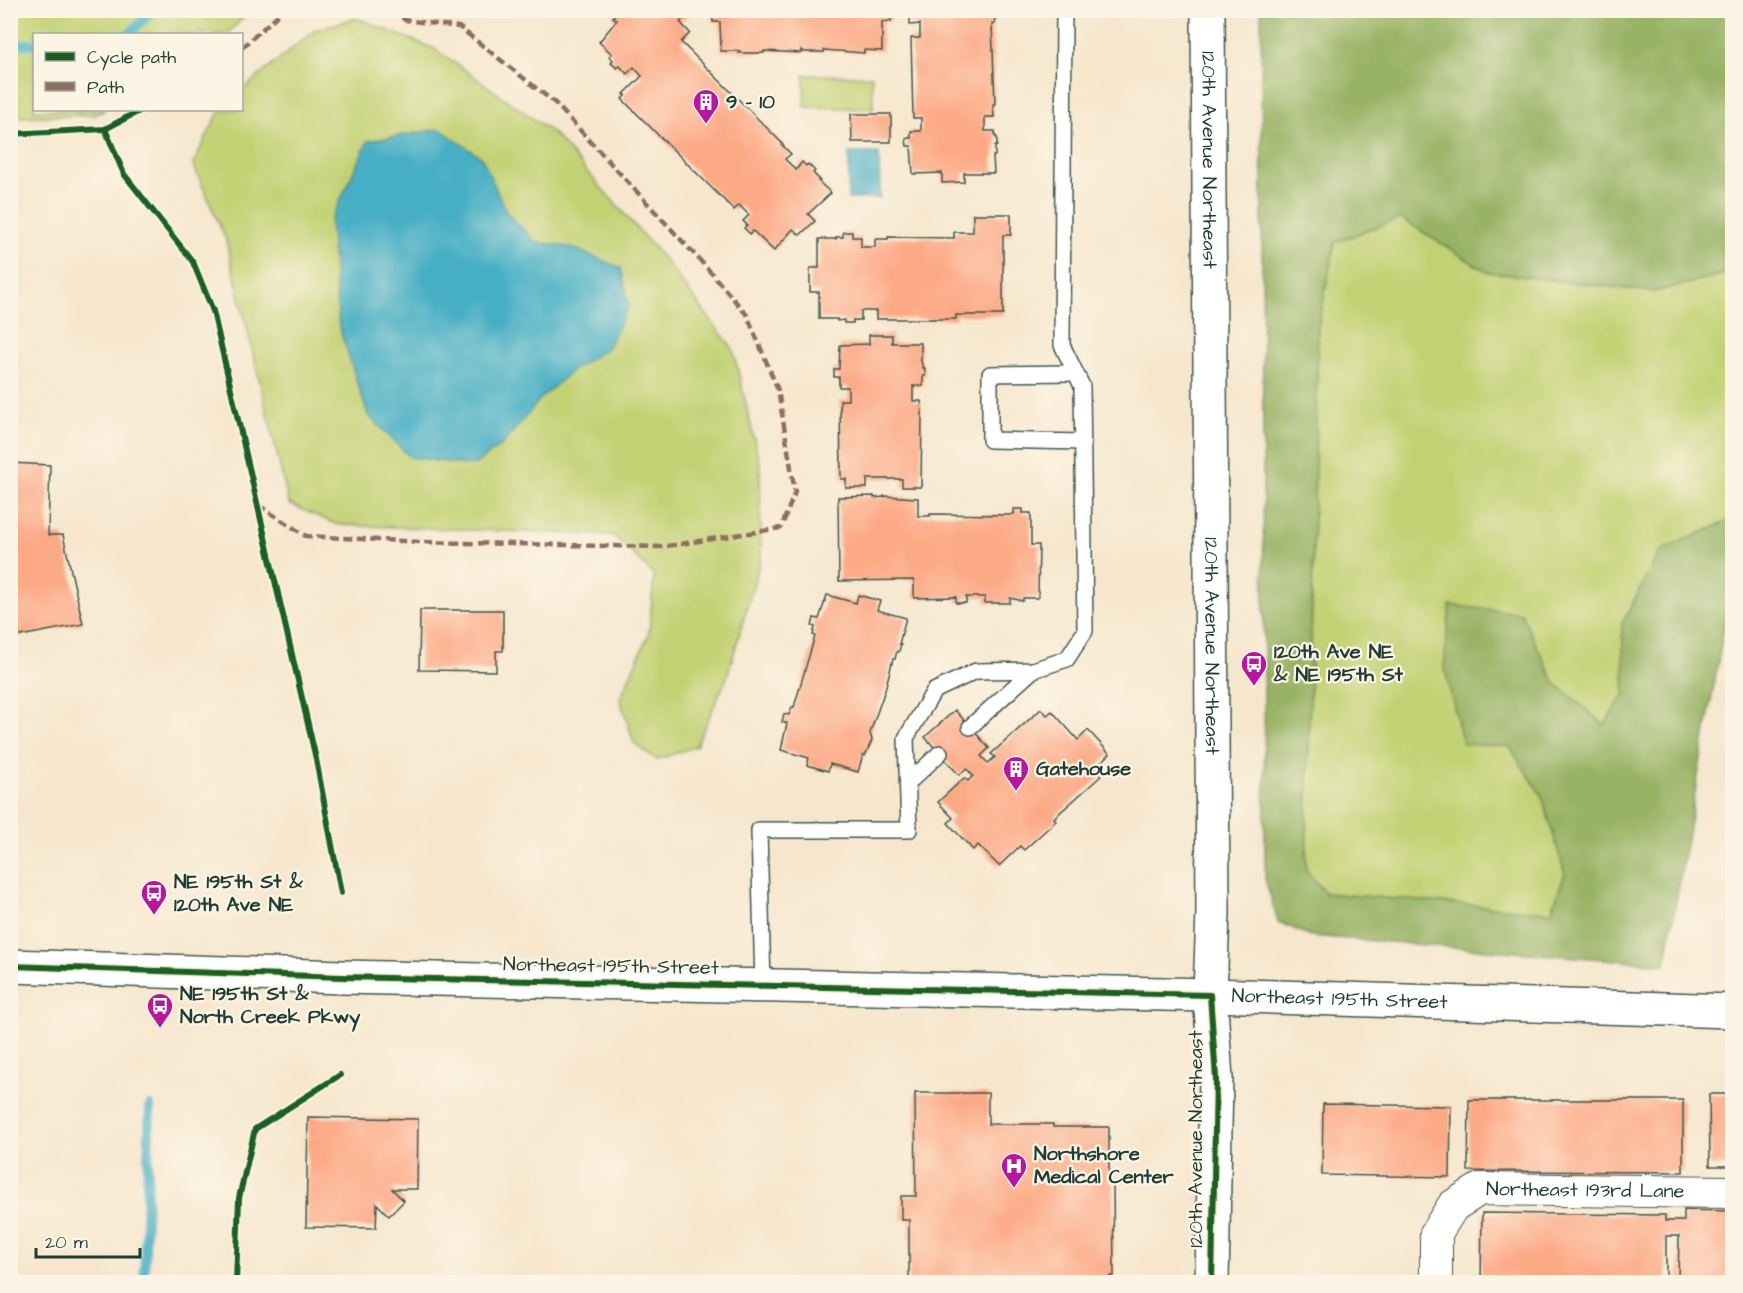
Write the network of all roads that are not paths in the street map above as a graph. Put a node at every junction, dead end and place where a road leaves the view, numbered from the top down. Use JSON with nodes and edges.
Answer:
{"nodes":[{"id":1,"x":1064,"y":10,"type":"edge"},
{"id":2,"x":1208,"y":10,"type":"edge"},
{"id":3,"x":1075,"y":373,"type":"junction"},
{"id":4,"x":1083,"y":442,"type":"junction"},
{"id":5,"x":1033,"y":670,"type":"junction"},
{"id":6,"x":970,"y":727,"type":"dead end"},
{"id":7,"x":940,"y":753,"type":"dead end"},
{"id":8,"x":908,"y":783,"type":"junction"},
{"id":9,"x":10,"y":966,"type":"edge"},
{"id":10,"x":763,"y":987,"type":"junction"},
{"id":11,"x":1210,"y":995,"type":"junction"},
{"id":12,"x":1732,"y":1011,"type":"edge"},
{"id":13,"x":1732,"y":1192,"type":"edge"},
{"id":14,"x":1212,"y":1282,"type":"edge"},
{"id":15,"x":1436,"y":1282,"type":"edge"}],
"edges":[{"from":1,"to":3,"type":"lane"},
{"from":2,"to":11,"type":"main road","name":"120th Avenue Northeast"},
{"from":3,"to":4,"type":"lane"},
{"from":3,"to":4,"type":"lane"},
{"from":4,"to":5,"type":"lane"},
{"from":5,"to":6,"type":"lane"},
{"from":5,"to":8,"type":"lane"},
{"from":7,"to":8,"type":"lane"},
{"from":8,"to":10,"type":"lane"},
{"from":9,"to":10,"type":"main road","name":"Northeast 195th Street"},
{"from":10,"to":11,"type":"main road","name":"Northeast 195th Street"},
{"from":11,"to":12,"type":"main road","name":"Northeast 195th Street"},
{"from":11,"to":14,"type":"main road","name":"120th Avenue Northeast"},
{"from":13,"to":15,"type":"street","name":"Northeast 193rd Lane"}]}
